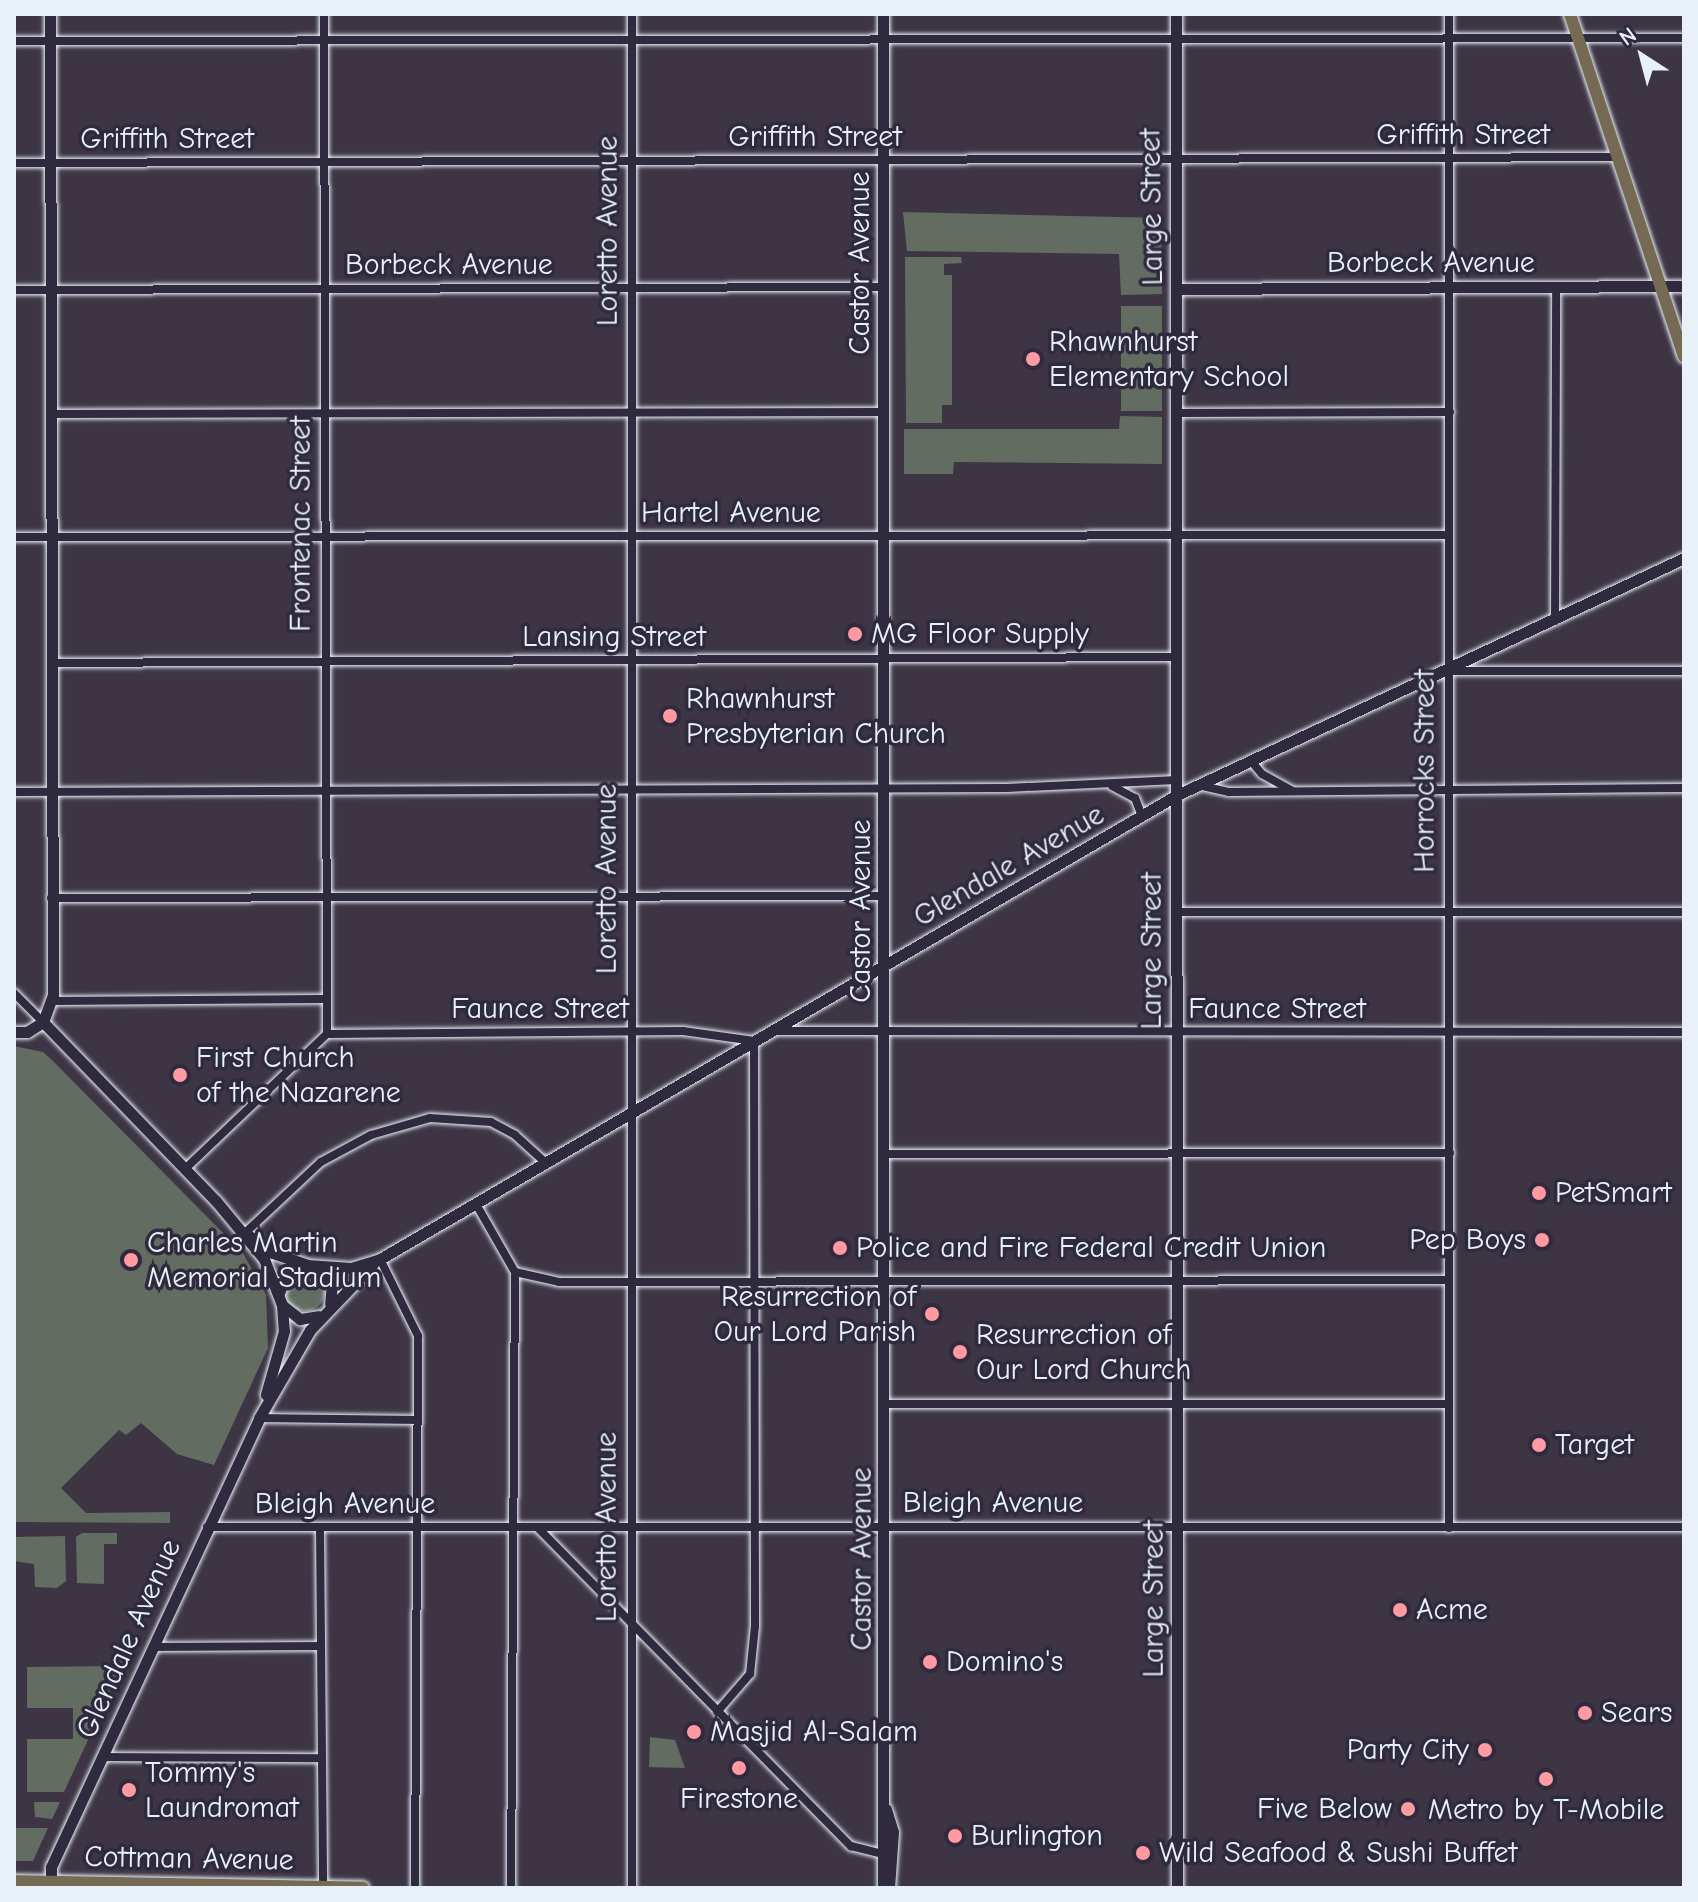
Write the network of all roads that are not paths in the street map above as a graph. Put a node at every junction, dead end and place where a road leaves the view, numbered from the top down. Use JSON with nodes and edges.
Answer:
{"nodes":[{"id":1,"x":50,"y":14,"type":"edge"},
{"id":2,"x":324,"y":14,"type":"edge"},
{"id":3,"x":632,"y":14,"type":"edge"},
{"id":4,"x":883,"y":14,"type":"edge"},
{"id":5,"x":1176,"y":14,"type":"edge"},
{"id":6,"x":1449,"y":14,"type":"edge"},
{"id":7,"x":1570,"y":14,"type":"edge"},
{"id":8,"x":1576,"y":38,"type":"junction"},
{"id":9,"x":1684,"y":38,"type":"edge"},
{"id":10,"x":1448,"y":39,"type":"junction"},
{"id":11,"x":632,"y":40,"type":"junction"},
{"id":12,"x":1175,"y":40,"type":"junction"},
{"id":13,"x":14,"y":41,"type":"edge"},
{"id":14,"x":50,"y":41,"type":"junction"},
{"id":15,"x":324,"y":41,"type":"junction"},
{"id":16,"x":884,"y":41,"type":"junction"},
{"id":17,"x":1616,"y":157,"type":"junction"},
{"id":18,"x":1175,"y":160,"type":"junction"},
{"id":19,"x":1449,"y":160,"type":"junction"},
{"id":20,"x":883,"y":161,"type":"junction"},
{"id":21,"x":50,"y":162,"type":"junction"},
{"id":22,"x":14,"y":163,"type":"edge"},
{"id":23,"x":325,"y":163,"type":"junction"},
{"id":24,"x":633,"y":163,"type":"junction"},
{"id":25,"x":1449,"y":286,"type":"junction"},
{"id":26,"x":1659,"y":286,"type":"junction"},
{"id":27,"x":1684,"y":286,"type":"edge"},
{"id":28,"x":884,"y":287,"type":"junction"},
{"id":29,"x":1556,"y":287,"type":"junction"},
{"id":30,"x":633,"y":288,"type":"junction"},
{"id":31,"x":324,"y":289,"type":"junction"},
{"id":32,"x":1177,"y":289,"type":"junction"},
{"id":33,"x":14,"y":290,"type":"edge"},
{"id":34,"x":51,"y":290,"type":"junction"},
{"id":35,"x":1684,"y":357,"type":"edge"},
{"id":36,"x":884,"y":412,"type":"junction"},
{"id":37,"x":1450,"y":412,"type":"junction"},
{"id":38,"x":1178,"y":413,"type":"junction"},
{"id":39,"x":52,"y":414,"type":"junction"},
{"id":40,"x":324,"y":414,"type":"junction"},
{"id":41,"x":630,"y":415,"type":"junction"},
{"id":42,"x":884,"y":535,"type":"junction"},
{"id":43,"x":1177,"y":535,"type":"junction"},
{"id":44,"x":1449,"y":535,"type":"junction"},
{"id":45,"x":324,"y":536,"type":"junction"},
{"id":46,"x":14,"y":537,"type":"edge"},
{"id":47,"x":51,"y":537,"type":"junction"},
{"id":48,"x":630,"y":538,"type":"junction"},
{"id":49,"x":1684,"y":558,"type":"edge"},
{"id":50,"x":1555,"y":621,"type":"junction"},
{"id":51,"x":1176,"y":657,"type":"junction"},
{"id":52,"x":884,"y":659,"type":"junction"},
{"id":53,"x":326,"y":660,"type":"junction"},
{"id":54,"x":632,"y":662,"type":"junction"},
{"id":55,"x":52,"y":663,"type":"junction"},
{"id":56,"x":1449,"y":671,"type":"junction"},
{"id":57,"x":1684,"y":671,"type":"edge"},
{"id":58,"x":1251,"y":761,"type":"junction"},
{"id":59,"x":1177,"y":780,"type":"junction"},
{"id":60,"x":1108,"y":785,"type":"junction"},
{"id":61,"x":1197,"y":785,"type":"junction"},
{"id":62,"x":630,"y":787,"type":"junction"},
{"id":63,"x":884,"y":788,"type":"junction"},
{"id":64,"x":1450,"y":788,"type":"junction"},
{"id":65,"x":1684,"y":788,"type":"edge"},
{"id":66,"x":325,"y":790,"type":"junction"},
{"id":67,"x":1293,"y":791,"type":"junction"},
{"id":68,"x":14,"y":792,"type":"edge"},
{"id":69,"x":51,"y":792,"type":"junction"},
{"id":70,"x":1177,"y":795,"type":"junction"},
{"id":71,"x":1142,"y":816,"type":"junction"},
{"id":72,"x":885,"y":896,"type":"junction"},
{"id":73,"x":51,"y":898,"type":"junction"},
{"id":74,"x":326,"y":898,"type":"junction"},
{"id":75,"x":631,"y":898,"type":"junction"},
{"id":76,"x":1177,"y":912,"type":"junction"},
{"id":77,"x":1684,"y":912,"type":"edge"},
{"id":78,"x":1449,"y":913,"type":"junction"},
{"id":79,"x":885,"y":967,"type":"junction"},
{"id":80,"x":14,"y":993,"type":"edge"},
{"id":81,"x":324,"y":999,"type":"junction"},
{"id":82,"x":52,"y":1001,"type":"junction"},
{"id":83,"x":43,"y":1022,"type":"junction"},
{"id":84,"x":774,"y":1031,"type":"junction"},
{"id":85,"x":885,"y":1031,"type":"junction"},
{"id":86,"x":14,"y":1032,"type":"edge"},
{"id":87,"x":1684,"y":1032,"type":"edge"},
{"id":88,"x":631,"y":1033,"type":"junction"},
{"id":89,"x":1451,"y":1033,"type":"junction"},
{"id":90,"x":327,"y":1034,"type":"junction"},
{"id":91,"x":1176,"y":1034,"type":"junction"},
{"id":92,"x":754,"y":1041,"type":"junction"},
{"id":93,"x":634,"y":1115,"type":"junction"},
{"id":94,"x":1450,"y":1153,"type":"junction"},
{"id":95,"x":885,"y":1154,"type":"junction"},
{"id":96,"x":1178,"y":1154,"type":"junction"},
{"id":97,"x":546,"y":1163,"type":"junction"},
{"id":98,"x":185,"y":1169,"type":"junction"},
{"id":99,"x":476,"y":1204,"type":"junction"},
{"id":100,"x":245,"y":1233,"type":"junction"},
{"id":101,"x":380,"y":1259,"type":"junction"},
{"id":102,"x":311,"y":1266,"type":"junction"},
{"id":103,"x":515,"y":1272,"type":"junction"},
{"id":104,"x":631,"y":1280,"type":"junction"},
{"id":105,"x":753,"y":1280,"type":"junction"},
{"id":106,"x":885,"y":1280,"type":"junction"},
{"id":107,"x":1449,"y":1280,"type":"junction"},
{"id":108,"x":1177,"y":1282,"type":"junction"},
{"id":109,"x":281,"y":1303,"type":"junction"},
{"id":110,"x":326,"y":1311,"type":"junction"},
{"id":111,"x":885,"y":1404,"type":"junction"},
{"id":112,"x":1178,"y":1404,"type":"junction"},
{"id":113,"x":1449,"y":1404,"type":"junction"},
{"id":114,"x":259,"y":1418,"type":"junction"},
{"id":115,"x":416,"y":1420,"type":"junction"},
{"id":116,"x":206,"y":1527,"type":"junction"},
{"id":117,"x":885,"y":1527,"type":"junction"},
{"id":118,"x":1178,"y":1527,"type":"junction"},
{"id":119,"x":1684,"y":1527,"type":"edge"},
{"id":120,"x":320,"y":1528,"type":"junction"},
{"id":121,"x":416,"y":1528,"type":"junction"},
{"id":122,"x":631,"y":1528,"type":"junction"},
{"id":123,"x":754,"y":1528,"type":"junction"},
{"id":124,"x":1449,"y":1528,"type":"junction"},
{"id":125,"x":512,"y":1529,"type":"junction"},
{"id":126,"x":539,"y":1529,"type":"junction"},
{"id":127,"x":631,"y":1623,"type":"junction"},
{"id":128,"x":321,"y":1646,"type":"junction"},
{"id":129,"x":154,"y":1647,"type":"junction"},
{"id":130,"x":717,"y":1712,"type":"junction"},
{"id":131,"x":102,"y":1757,"type":"junction"},
{"id":132,"x":320,"y":1758,"type":"junction"},
{"id":133,"x":886,"y":1809,"type":"junction"},
{"id":134,"x":880,"y":1853,"type":"junction"},
{"id":135,"x":14,"y":1881,"type":"edge"},
{"id":136,"x":51,"y":1885,"type":"edge"},
{"id":137,"x":322,"y":1888,"type":"edge"},
{"id":138,"x":363,"y":1888,"type":"edge"},
{"id":139,"x":415,"y":1888,"type":"edge"},
{"id":140,"x":511,"y":1888,"type":"edge"},
{"id":141,"x":632,"y":1888,"type":"edge"},
{"id":142,"x":886,"y":1888,"type":"edge"},
{"id":143,"x":1177,"y":1888,"type":"edge"}],
"edges":[{"from":1,"to":14,"type":"street"},
{"from":2,"to":15,"type":"street","name":"Frontenac Street"},
{"from":3,"to":11,"type":"street","name":"Loretto Avenue"},
{"from":4,"to":16,"type":"street","name":"Castor Avenue"},
{"from":5,"to":12,"type":"street","name":"Large Street"},
{"from":6,"to":10,"type":"street","name":"Horrocks Street"},
{"from":7,"to":8,"type":"main road"},
{"from":8,"to":9,"type":"street"},
{"from":8,"to":10,"type":"street"},
{"from":8,"to":17,"type":"main road"},
{"from":10,"to":12,"type":"street"},
{"from":10,"to":19,"type":"street","name":"Horrocks Street"},
{"from":11,"to":15,"type":"street"},
{"from":11,"to":16,"type":"street"},
{"from":11,"to":24,"type":"street","name":"Loretto Avenue"},
{"from":12,"to":16,"type":"street"},
{"from":12,"to":18,"type":"street","name":"Large Street"},
{"from":13,"to":14,"type":"street"},
{"from":14,"to":15,"type":"street"},
{"from":14,"to":21,"type":"street"},
{"from":15,"to":23,"type":"street","name":"Frontenac Street"},
{"from":16,"to":20,"type":"street","name":"Castor Avenue"},
{"from":17,"to":19,"type":"street","name":"Griffith Street"},
{"from":17,"to":26,"type":"main road"},
{"from":18,"to":19,"type":"street","name":"Griffith Street"},
{"from":18,"to":20,"type":"street","name":"Griffith Street"},
{"from":18,"to":32,"type":"street","name":"Large Street"},
{"from":19,"to":25,"type":"street","name":"Horrocks Street"},
{"from":20,"to":24,"type":"street","name":"Griffith Street"},
{"from":20,"to":28,"type":"street","name":"Castor Avenue"},
{"from":21,"to":22,"type":"street","name":"Griffith Street"},
{"from":21,"to":23,"type":"street","name":"Griffith Street"},
{"from":21,"to":34,"type":"street"},
{"from":23,"to":24,"type":"street","name":"Griffith Street"},
{"from":23,"to":31,"type":"street","name":"Frontenac Street"},
{"from":24,"to":30,"type":"street","name":"Loretto Avenue"},
{"from":25,"to":29,"type":"street","name":"Borbeck Avenue"},
{"from":25,"to":32,"type":"street","name":"Borbeck Avenue"},
{"from":25,"to":37,"type":"street","name":"Horrocks Street"},
{"from":26,"to":27,"type":"street","name":"Borbeck Avenue"},
{"from":26,"to":29,"type":"street","name":"Borbeck Avenue"},
{"from":26,"to":35,"type":"main road"},
{"from":28,"to":30,"type":"street","name":"Borbeck Avenue"},
{"from":28,"to":36,"type":"street","name":"Castor Avenue"},
{"from":29,"to":50,"type":"street"},
{"from":30,"to":31,"type":"street","name":"Borbeck Avenue"},
{"from":30,"to":41,"type":"street","name":"Loretto Avenue"},
{"from":31,"to":34,"type":"street","name":"Borbeck Avenue"},
{"from":31,"to":40,"type":"street","name":"Frontenac Street"},
{"from":32,"to":38,"type":"street","name":"Large Street"},
{"from":33,"to":34,"type":"street","name":"Borbeck Avenue"},
{"from":34,"to":39,"type":"street"},
{"from":36,"to":41,"type":"street"},
{"from":36,"to":42,"type":"street","name":"Castor Avenue"},
{"from":37,"to":38,"type":"street"},
{"from":37,"to":44,"type":"street","name":"Horrocks Street"},
{"from":38,"to":43,"type":"street","name":"Large Street"},
{"from":39,"to":40,"type":"street"},
{"from":39,"to":47,"type":"street"},
{"from":40,"to":41,"type":"street"},
{"from":40,"to":45,"type":"street","name":"Frontenac Street"},
{"from":41,"to":48,"type":"street","name":"Loretto Avenue"},
{"from":42,"to":43,"type":"street","name":"Hartel Avenue"},
{"from":42,"to":48,"type":"street","name":"Hartel Avenue"},
{"from":42,"to":52,"type":"street","name":"Castor Avenue"},
{"from":43,"to":44,"type":"street","name":"Hartel Avenue"},
{"from":43,"to":51,"type":"street","name":"Large Street"},
{"from":44,"to":56,"type":"street","name":"Horrocks Street"},
{"from":45,"to":47,"type":"street","name":"Hartel Avenue"},
{"from":45,"to":48,"type":"street","name":"Hartel Avenue"},
{"from":45,"to":53,"type":"street","name":"Frontenac Street"},
{"from":46,"to":47,"type":"street","name":"Hartel Avenue"},
{"from":47,"to":55,"type":"street"},
{"from":48,"to":54,"type":"street","name":"Loretto Avenue"},
{"from":49,"to":50,"type":"street","name":"Glendale Avenue"},
{"from":50,"to":56,"type":"street","name":"Glendale Avenue"},
{"from":51,"to":52,"type":"street","name":"Lansing Street"},
{"from":51,"to":59,"type":"street","name":"Large Street"},
{"from":52,"to":54,"type":"street","name":"Lansing Street"},
{"from":52,"to":63,"type":"street","name":"Castor Avenue"},
{"from":53,"to":54,"type":"street","name":"Lansing Street"},
{"from":53,"to":55,"type":"street","name":"Lansing Street"},
{"from":53,"to":66,"type":"street","name":"Frontenac Street"},
{"from":54,"to":62,"type":"street","name":"Loretto Avenue"},
{"from":55,"to":69,"type":"street"},
{"from":56,"to":57,"type":"street"},
{"from":56,"to":58,"type":"street","name":"Glendale Avenue"},
{"from":56,"to":64,"type":"street","name":"Horrocks Street"},
{"from":58,"to":61,"type":"street","name":"Glendale Avenue"},
{"from":58,"to":67,"type":"street"},
{"from":59,"to":60,"type":"street"},
{"from":59,"to":70,"type":"street","name":"Large Street"},
{"from":60,"to":63,"type":"street"},
{"from":60,"to":71,"type":"street"},
{"from":61,"to":67,"type":"street"},
{"from":61,"to":70,"type":"street","name":"Glendale Avenue"},
{"from":62,"to":63,"type":"street"},
{"from":62,"to":66,"type":"street"},
{"from":62,"to":75,"type":"street","name":"Loretto Avenue"},
{"from":63,"to":72,"type":"street","name":"Castor Avenue"},
{"from":64,"to":65,"type":"street"},
{"from":64,"to":67,"type":"street"},
{"from":64,"to":78,"type":"street","name":"Horrocks Street"},
{"from":66,"to":69,"type":"street"},
{"from":66,"to":74,"type":"street","name":"Frontenac Street"},
{"from":68,"to":69,"type":"street"},
{"from":69,"to":73,"type":"street"},
{"from":70,"to":71,"type":"street","name":"Glendale Avenue"},
{"from":70,"to":76,"type":"street","name":"Large Street"},
{"from":71,"to":79,"type":"street","name":"Glendale Avenue"},
{"from":72,"to":75,"type":"street"},
{"from":72,"to":79,"type":"street","name":"Castor Avenue"},
{"from":73,"to":74,"type":"street"},
{"from":73,"to":82,"type":"street"},
{"from":74,"to":75,"type":"street"},
{"from":74,"to":81,"type":"street","name":"Frontenac Street"},
{"from":75,"to":88,"type":"street","name":"Loretto Avenue"},
{"from":76,"to":78,"type":"street"},
{"from":76,"to":91,"type":"street","name":"Large Street"},
{"from":77,"to":78,"type":"street"},
{"from":78,"to":89,"type":"street","name":"Horrocks Street"},
{"from":79,"to":84,"type":"street","name":"Glendale Avenue"},
{"from":79,"to":85,"type":"street","name":"Castor Avenue"},
{"from":80,"to":83,"type":"street"},
{"from":81,"to":82,"type":"street"},
{"from":81,"to":90,"type":"street","name":"Frontenac Street"},
{"from":82,"to":83,"type":"street"},
{"from":83,"to":86,"type":"street"},
{"from":83,"to":98,"type":"street"},
{"from":84,"to":85,"type":"street","name":"Faunce Street"},
{"from":84,"to":92,"type":"street","name":"Glendale Avenue"},
{"from":85,"to":91,"type":"street","name":"Faunce Street"},
{"from":85,"to":95,"type":"street","name":"Castor Avenue"},
{"from":87,"to":89,"type":"street","name":"Faunce Street"},
{"from":88,"to":90,"type":"street","name":"Faunce Street"},
{"from":88,"to":92,"type":"street","name":"Faunce Street"},
{"from":88,"to":93,"type":"street","name":"Loretto Avenue"},
{"from":89,"to":91,"type":"street","name":"Faunce Street"},
{"from":89,"to":94,"type":"street","name":"Horrocks Street"},
{"from":90,"to":98,"type":"street"},
{"from":91,"to":96,"type":"street","name":"Large Street"},
{"from":92,"to":93,"type":"street","name":"Glendale Avenue"},
{"from":92,"to":105,"type":"street"},
{"from":93,"to":97,"type":"street","name":"Glendale Avenue"},
{"from":93,"to":104,"type":"street","name":"Loretto Avenue"},
{"from":94,"to":96,"type":"street"},
{"from":94,"to":107,"type":"street","name":"Horrocks Street"},
{"from":95,"to":96,"type":"street"},
{"from":95,"to":106,"type":"street","name":"Castor Avenue"},
{"from":96,"to":108,"type":"street","name":"Large Street"},
{"from":97,"to":99,"type":"street","name":"Glendale Avenue"},
{"from":97,"to":100,"type":"street"},
{"from":98,"to":100,"type":"street"},
{"from":99,"to":101,"type":"street","name":"Glendale Avenue"},
{"from":99,"to":103,"type":"street"},
{"from":100,"to":102,"type":"street"},
{"from":100,"to":109,"type":"street"},
{"from":101,"to":102,"type":"street","name":"Glendale Avenue"},
{"from":101,"to":110,"type":"street","name":"Glendale Avenue"},
{"from":101,"to":115,"type":"street"},
{"from":102,"to":109,"type":"street","name":"Glendale Avenue"},
{"from":102,"to":110,"type":"street"},
{"from":103,"to":104,"type":"street"},
{"from":103,"to":125,"type":"street"},
{"from":104,"to":105,"type":"street"},
{"from":104,"to":122,"type":"street","name":"Loretto Avenue"},
{"from":105,"to":106,"type":"street"},
{"from":105,"to":123,"type":"street"},
{"from":106,"to":108,"type":"street"},
{"from":106,"to":111,"type":"street","name":"Castor Avenue"},
{"from":107,"to":108,"type":"street"},
{"from":107,"to":113,"type":"street","name":"Horrocks Street"},
{"from":108,"to":112,"type":"street","name":"Large Street"},
{"from":109,"to":110,"type":"street"},
{"from":109,"to":114,"type":"street","name":"Glendale Avenue"},
{"from":110,"to":114,"type":"street","name":"Glendale Avenue"},
{"from":111,"to":112,"type":"street"},
{"from":111,"to":117,"type":"street","name":"Castor Avenue"},
{"from":112,"to":113,"type":"street"},
{"from":112,"to":118,"type":"street","name":"Large Street"},
{"from":113,"to":124,"type":"street","name":"Horrocks Street"},
{"from":114,"to":115,"type":"street"},
{"from":114,"to":116,"type":"street","name":"Glendale Avenue"},
{"from":115,"to":121,"type":"street"},
{"from":116,"to":120,"type":"street","name":"Bleigh Avenue"},
{"from":116,"to":129,"type":"street","name":"Glendale Avenue"},
{"from":117,"to":118,"type":"street","name":"Bleigh Avenue"},
{"from":117,"to":123,"type":"street","name":"Bleigh Avenue"},
{"from":117,"to":133,"type":"street","name":"Castor Avenue"},
{"from":118,"to":124,"type":"street","name":"Bleigh Avenue"},
{"from":118,"to":143,"type":"street","name":"Large Street"},
{"from":119,"to":124,"type":"street","name":"Bleigh Avenue"},
{"from":120,"to":121,"type":"street","name":"Bleigh Avenue"},
{"from":120,"to":128,"type":"street"},
{"from":121,"to":125,"type":"street","name":"Bleigh Avenue"},
{"from":121,"to":139,"type":"street"},
{"from":122,"to":123,"type":"street","name":"Bleigh Avenue"},
{"from":122,"to":126,"type":"street","name":"Bleigh Avenue"},
{"from":122,"to":127,"type":"street","name":"Loretto Avenue"},
{"from":123,"to":130,"type":"street"},
{"from":125,"to":126,"type":"street","name":"Bleigh Avenue"},
{"from":125,"to":140,"type":"street"},
{"from":126,"to":127,"type":"street"},
{"from":127,"to":130,"type":"street"},
{"from":127,"to":141,"type":"street","name":"Loretto Avenue"},
{"from":128,"to":129,"type":"street"},
{"from":128,"to":132,"type":"street"},
{"from":129,"to":131,"type":"street","name":"Glendale Avenue"},
{"from":130,"to":134,"type":"street"},
{"from":131,"to":132,"type":"street"},
{"from":131,"to":136,"type":"street","name":"Glendale Avenue"},
{"from":132,"to":137,"type":"street"},
{"from":133,"to":134,"type":"street","name":"Castor Avenue"},
{"from":133,"to":142,"type":"street","name":"Castor Avenue"},
{"from":134,"to":142,"type":"street","name":"Castor Avenue"},
{"from":135,"to":136,"type":"main road","name":"Cottman Avenue"},
{"from":136,"to":137,"type":"main road","name":"Cottman Avenue"},
{"from":137,"to":138,"type":"main road","name":"Cottman Avenue"}]}
